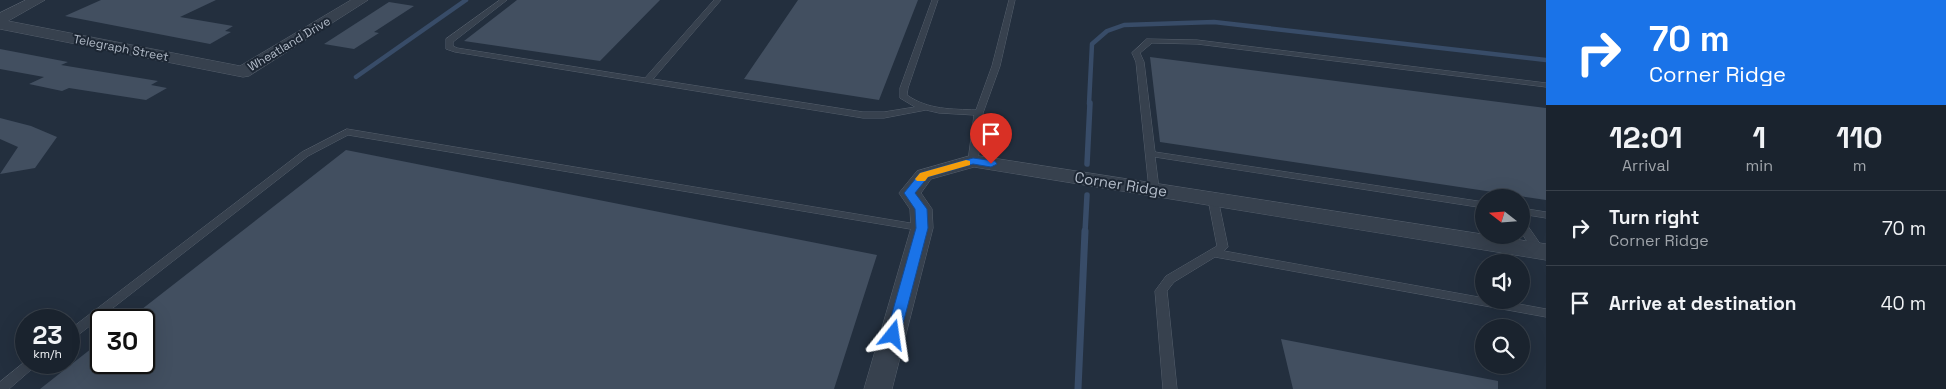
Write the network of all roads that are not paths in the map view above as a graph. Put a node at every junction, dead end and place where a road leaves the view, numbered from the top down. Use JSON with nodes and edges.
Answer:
{"nodes":[{"id":1,"x":38,"y":0,"type":"edge"},
{"id":2,"x":361,"y":0,"type":"edge"},
{"id":3,"x":504,"y":0,"type":"edge"},
{"id":4,"x":718,"y":0,"type":"edge"},
{"id":5,"x":935,"y":0,"type":"edge"},
{"id":6,"x":1012,"y":0,"type":"edge"},
{"id":7,"x":0,"y":20,"type":"edge"},
{"id":8,"x":0,"y":24,"type":"edge"},
{"id":9,"x":243,"y":72,"type":"joint"},
{"id":10,"x":647,"y":81,"type":"junction"},
{"id":11,"x":1546,"y":85,"type":"edge"},
{"id":12,"x":925,"y":108,"type":"junction"},
{"id":13,"x":979,"y":113,"type":"junction"},
{"id":14,"x":1151,"y":154,"type":"junction"},
{"id":15,"x":973,"y":161,"type":"junction"},
{"id":16,"x":1154,"y":189,"type":"junction"},
{"id":17,"x":1213,"y":199,"type":"junction"},
{"id":18,"x":1475,"y":204,"type":"edge"},
{"id":19,"x":1530,"y":212,"type":"edge"},
{"id":20,"x":1546,"y":215,"type":"edge"},
{"id":21,"x":922,"y":228,"type":"junction"},
{"id":22,"x":1530,"y":235,"type":"edge"},
{"id":23,"x":1543,"y":251,"type":"edge"},
{"id":24,"x":1214,"y":253,"type":"junction"},
{"id":25,"x":1546,"y":312,"type":"edge"},
{"id":26,"x":80,"y":328,"type":"edge"},
{"id":27,"x":19,"y":374,"type":"edge"},
{"id":28,"x":0,"y":389,"type":"edge"},
{"id":29,"x":878,"y":389,"type":"edge"},
{"id":30,"x":1170,"y":389,"type":"edge"}],
"edges":[{"from":1,"to":7,"type":"street"},
{"from":2,"to":9,"type":"street","name":"Wheatland Drive"},
{"from":3,"to":10,"type":"lane"},
{"from":4,"to":10,"type":"lane"},
{"from":5,"to":12,"type":"lane"},
{"from":6,"to":13,"type":"lane"},
{"from":8,"to":9,"type":"street","name":"Telegraph Street"},
{"from":10,"to":12,"type":"lane"},
{"from":11,"to":14,"type":"lane"},
{"from":12,"to":13,"type":"lane"},
{"from":13,"to":15,"type":"lane"},
{"from":14,"to":16,"type":"lane"},
{"from":14,"to":18,"type":"lane"},
{"from":15,"to":16,"type":"street","name":"Corner Ridge"},
{"from":15,"to":21,"type":"street","name":"Corner Ridge"},
{"from":16,"to":17,"type":"street","name":"Corner Ridge"},
{"from":17,"to":23,"type":"street","name":"Corner Ridge"},
{"from":17,"to":24,"type":"lane"},
{"from":19,"to":20,"type":"lane"},
{"from":21,"to":26,"type":"lane"},
{"from":21,"to":29,"type":"street","name":"Corner Ridge"},
{"from":22,"to":23,"type":"lane"},
{"from":24,"to":25,"type":"lane"},
{"from":24,"to":30,"type":"lane"},
{"from":27,"to":28,"type":"lane"}]}
